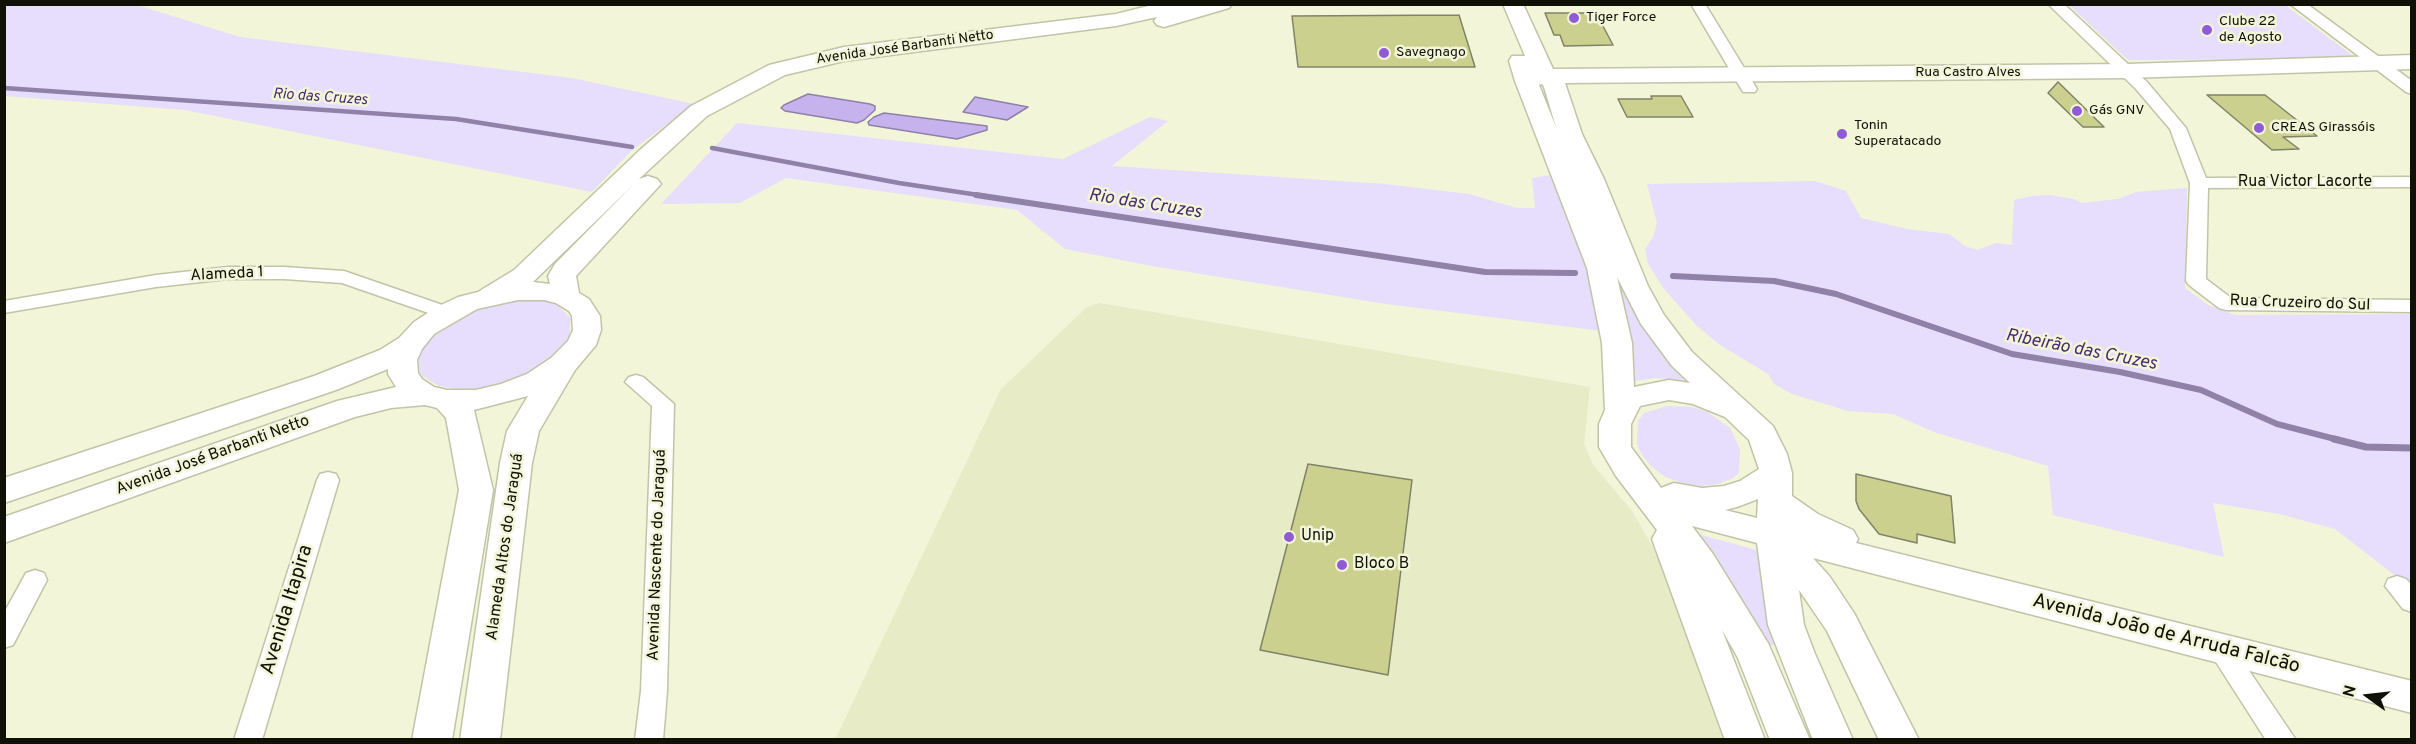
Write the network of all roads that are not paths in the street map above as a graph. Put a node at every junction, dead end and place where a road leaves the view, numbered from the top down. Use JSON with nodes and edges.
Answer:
{"nodes":[{"id":1,"x":1222,"y":4,"type":"edge"},
{"id":2,"x":1498,"y":4,"type":"edge"},
{"id":3,"x":1514,"y":4,"type":"edge"},
{"id":4,"x":1698,"y":4,"type":"edge"},
{"id":5,"x":2055,"y":4,"type":"edge"},
{"id":6,"x":2297,"y":4,"type":"edge"},
{"id":7,"x":1189,"y":9,"type":"edge"},
{"id":8,"x":2377,"y":63,"type":"junction"},
{"id":9,"x":2134,"y":78,"type":"junction"},
{"id":10,"x":2409,"y":79,"type":"edge"},
{"id":11,"x":1678,"y":82,"type":"junction"},
{"id":12,"x":1744,"y":82,"type":"junction"},
{"id":13,"x":1537,"y":85,"type":"junction"},
{"id":14,"x":1599,"y":89,"type":"junction"},
{"id":15,"x":1569,"y":131,"type":"junction"},
{"id":16,"x":2412,"y":182,"type":"edge"},
{"id":17,"x":2199,"y":183,"type":"junction"},
{"id":18,"x":490,"y":296,"type":"junction"},
{"id":19,"x":566,"y":297,"type":"junction"},
{"id":20,"x":2412,"y":306,"type":"edge"},
{"id":21,"x":4,"y":307,"type":"edge"},
{"id":22,"x":447,"y":312,"type":"junction"},
{"id":23,"x":409,"y":345,"type":"junction"},
{"id":24,"x":562,"y":365,"type":"junction"},
{"id":25,"x":636,"y":382,"type":"dead end"},
{"id":26,"x":436,"y":398,"type":"junction"},
{"id":27,"x":1620,"y":410,"type":"junction"},
{"id":28,"x":1746,"y":417,"type":"junction"},
{"id":29,"x":328,"y":480,"type":"dead end"},
{"id":30,"x":13,"y":484,"type":"edge"},
{"id":31,"x":1648,"y":495,"type":"junction"},
{"id":32,"x":1775,"y":503,"type":"junction"},
{"id":33,"x":4,"y":530,"type":"edge"},
{"id":34,"x":35,"y":580,"type":"dead end"},
{"id":35,"x":4,"y":638,"type":"edge"},
{"id":36,"x":2220,"y":648,"type":"junction"},
{"id":37,"x":2412,"y":697,"type":"edge"},
{"id":38,"x":248,"y":740,"type":"edge"},
{"id":39,"x":432,"y":740,"type":"edge"},
{"id":40,"x":480,"y":740,"type":"edge"},
{"id":41,"x":648,"y":740,"type":"edge"},
{"id":42,"x":1745,"y":740,"type":"edge"},
{"id":43,"x":1790,"y":740,"type":"edge"},
{"id":44,"x":1833,"y":740,"type":"edge"},
{"id":45,"x":1899,"y":740,"type":"edge"},
{"id":46,"x":2282,"y":740,"type":"edge"}],
"edges":[{"from":1,"to":7,"type":"street"},
{"from":2,"to":13,"type":"street"},
{"from":3,"to":13,"type":"street"},
{"from":4,"to":12,"type":"street"},
{"from":5,"to":9,"type":"street"},
{"from":6,"to":8,"type":"street"},
{"from":7,"to":18,"type":"street","name":"Avenida José Barbanti Netto"},
{"from":7,"to":19,"type":"street","name":"Avenida José Barbanti Netto"},
{"from":8,"to":9,"type":"street","name":"Rua Castro Alves"},
{"from":8,"to":10,"type":"street","name":"Rua Castro Alves"},
{"from":9,"to":10,"type":"street","name":"Rua Castro Alves"},
{"from":9,"to":12,"type":"street","name":"Rua Castro Alves"},
{"from":9,"to":17,"type":"street"},
{"from":11,"to":12,"type":"street","name":"Rua Castro Alves"},
{"from":11,"to":13,"type":"street","name":"Rua Castro Alves"},
{"from":11,"to":14,"type":"street","name":"Rua Castro Alves"},
{"from":13,"to":14,"type":"street","name":"Rua Castro Alves"},
{"from":13,"to":15,"type":"street"},
{"from":13,"to":27,"type":"street"},
{"from":14,"to":15,"type":"street"},
{"from":15,"to":28,"type":"street"},
{"from":16,"to":17,"type":"street","name":"Rua Victor Lacorte"},
{"from":17,"to":20,"type":"street","name":"Rua Cruzeiro do Sul"},
{"from":18,"to":19,"type":"street"},
{"from":18,"to":22,"type":"street","name":"Avenida José Barbanti Netto"},
{"from":19,"to":24,"type":"street"},
{"from":21,"to":22,"type":"street","name":"Alameda 1"},
{"from":22,"to":23,"type":"street","name":"Avenida José Barbanti Netto"},
{"from":23,"to":26,"type":"street"},
{"from":23,"to":30,"type":"street","name":"Avenida José Barbanti Netto"},
{"from":24,"to":26,"type":"street","name":"Avenida José Barbanti Netto"},
{"from":24,"to":40,"type":"street","name":"Alameda Altos do Jaraguá"},
{"from":25,"to":41,"type":"street","name":"Avenida Nascente do Jaraguá"},
{"from":26,"to":33,"type":"street","name":"Avenida José Barbanti Netto"},
{"from":26,"to":39,"type":"street"},
{"from":27,"to":28,"type":"street"},
{"from":27,"to":31,"type":"street"},
{"from":28,"to":32,"type":"street"},
{"from":29,"to":38,"type":"street","name":"Avenida Itapira"},
{"from":31,"to":32,"type":"street","name":"Avenida João de Arruda Falcão"},
{"from":31,"to":32,"type":"street"},
{"from":31,"to":42,"type":"street"},
{"from":31,"to":43,"type":"street"},
{"from":32,"to":36,"type":"street","name":"Avenida João de Arruda Falcão"},
{"from":32,"to":44,"type":"street"},
{"from":32,"to":45,"type":"street"},
{"from":34,"to":35,"type":"street"},
{"from":36,"to":37,"type":"street","name":"Avenida João de Arruda Falcão"},
{"from":36,"to":46,"type":"street"}]}
